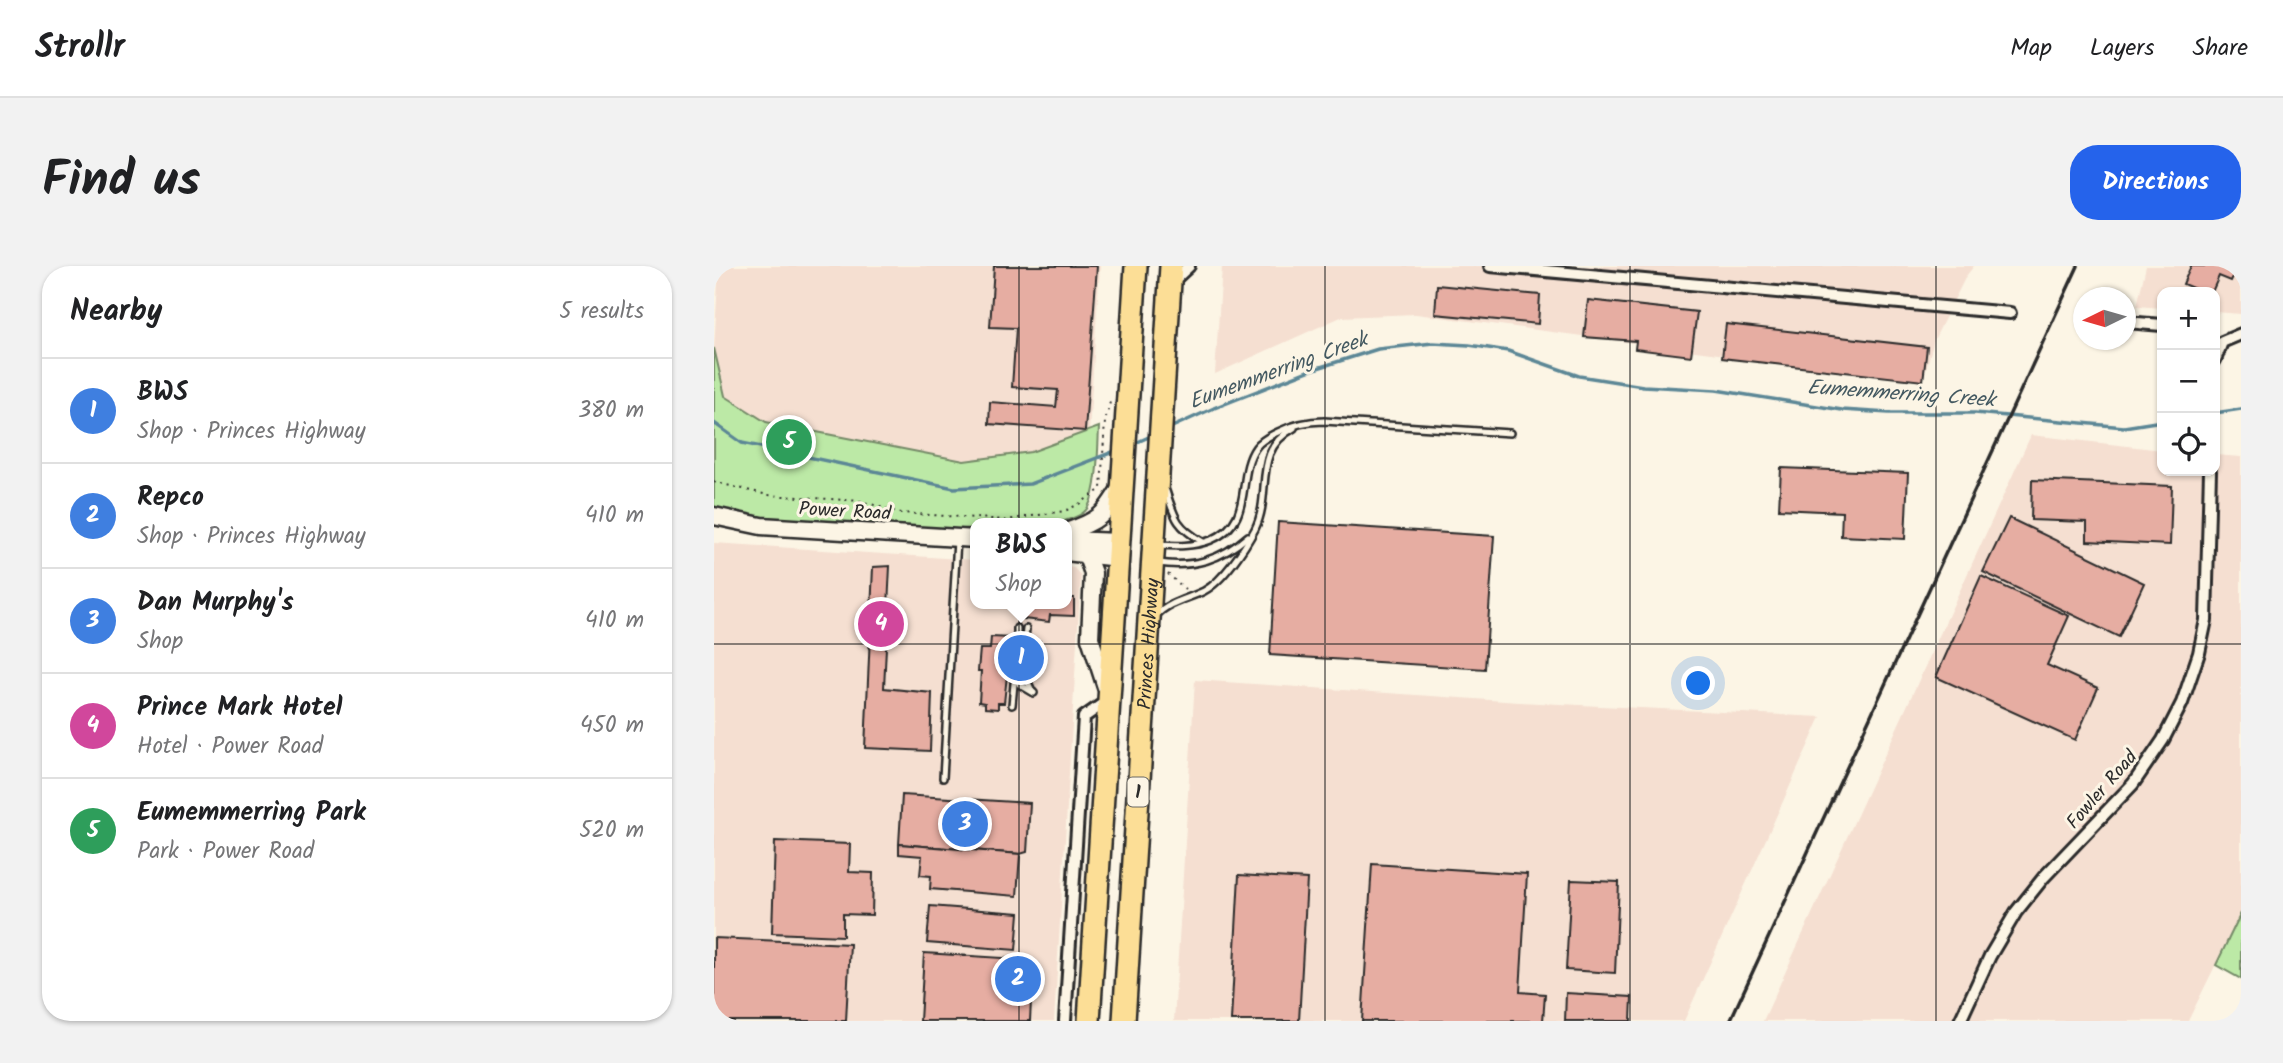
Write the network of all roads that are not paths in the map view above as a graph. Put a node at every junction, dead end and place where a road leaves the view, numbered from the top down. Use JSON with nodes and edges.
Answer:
{"nodes":[{"id":1,"x":1136,"y":266,"type":"edge"},
{"id":2,"x":1189,"y":266,"type":"edge"},
{"id":3,"x":1490,"y":266,"type":"edge"},
{"id":4,"x":1531,"y":268,"type":"edge"},
{"id":5,"x":1170,"y":275,"type":"edge"},
{"id":6,"x":2010,"y":313,"type":"dead end"},
{"id":7,"x":2136,"y":323,"type":"edge"},
{"id":8,"x":2157,"y":325,"type":"edge"},
{"id":9,"x":2241,"y":334,"type":"edge"},
{"id":10,"x":2220,"y":340,"type":"edge"},
{"id":11,"x":1324,"y":421,"type":"junction"},
{"id":12,"x":1510,"y":433,"type":"dead end"},
{"id":13,"x":1158,"y":462,"type":"junction"},
{"id":14,"x":2210,"y":476,"type":"edge"},
{"id":15,"x":1116,"y":480,"type":"junction"},
{"id":16,"x":714,"y":516,"type":"edge"},
{"id":17,"x":1072,"y":531,"type":"edge"},
{"id":18,"x":1253,"y":531,"type":"junction"},
{"id":19,"x":958,"y":538,"type":"junction"},
{"id":20,"x":970,"y":539,"type":"edge"},
{"id":21,"x":1072,"y":541,"type":"edge"},
{"id":22,"x":1203,"y":542,"type":"junction"},
{"id":23,"x":1119,"y":550,"type":"junction"},
{"id":24,"x":1072,"y":553,"type":"edge"},
{"id":25,"x":1086,"y":554,"type":"junction"},
{"id":26,"x":1158,"y":560,"type":"junction"},
{"id":27,"x":1148,"y":627,"type":"junction"},
{"id":28,"x":1017,"y":628,"type":"dead end"},
{"id":29,"x":1026,"y":629,"type":"dead end"},
{"id":30,"x":1017,"y":638,"type":"dead end"},
{"id":31,"x":1025,"y":638,"type":"dead end"},
{"id":32,"x":1024,"y":674,"type":"dead end"},
{"id":33,"x":1109,"y":697,"type":"junction"},
{"id":34,"x":1012,"y":705,"type":"dead end"},
{"id":35,"x":943,"y":778,"type":"dead end"},
{"id":36,"x":1066,"y":1021,"type":"edge"},
{"id":37,"x":1089,"y":1021,"type":"edge"},
{"id":38,"x":1124,"y":1021,"type":"edge"},
{"id":39,"x":1960,"y":1021,"type":"edge"}],
"edges":[{"from":1,"to":15,"type":"highway","name":"Princes Highway","number":"1"},
{"from":2,"to":5,"type":"street"},
{"from":3,"to":4,"type":"street"},
{"from":4,"to":6,"type":"street"},
{"from":5,"to":13,"type":"highway","name":"Princes Highway","number":"1"},
{"from":7,"to":8,"type":"street"},
{"from":9,"to":10,"type":"street"},
{"from":11,"to":12,"type":"lane"},
{"from":11,"to":18,"type":"lane"},
{"from":11,"to":22,"type":"lane"},
{"from":13,"to":22,"type":"lane"},
{"from":13,"to":26,"type":"highway","name":"Princes Highway","number":"1"},
{"from":14,"to":39,"type":"street","name":"Fowler Road"},
{"from":15,"to":17,"type":"main road"},
{"from":15,"to":23,"type":"highway","name":"Princes Highway","number":"1"},
{"from":16,"to":19,"type":"main road","name":"Power Road"},
{"from":18,"to":26,"type":"lane"},
{"from":18,"to":27,"type":"lane"},
{"from":19,"to":20,"type":"main road","name":"Power Road"},
{"from":19,"to":35,"type":"lane"},
{"from":21,"to":23,"type":"main road"},
{"from":22,"to":26,"type":"lane"},
{"from":23,"to":25,"type":"main road"},
{"from":23,"to":26,"type":"highway"},
{"from":23,"to":33,"type":"highway","name":"Princes Highway","number":"1"},
{"from":24,"to":25,"type":"main road"},
{"from":25,"to":33,"type":"main road"},
{"from":26,"to":27,"type":"highway","name":"Princes Highway","number":"1"},
{"from":27,"to":38,"type":"highway","name":"Princes Highway","number":"1"},
{"from":28,"to":30,"type":"lane"},
{"from":29,"to":31,"type":"lane"},
{"from":32,"to":34,"type":"lane"},
{"from":33,"to":36,"type":"street","name":"Princes Highway"},
{"from":33,"to":37,"type":"highway","name":"Princes Highway","number":"1"}]}
